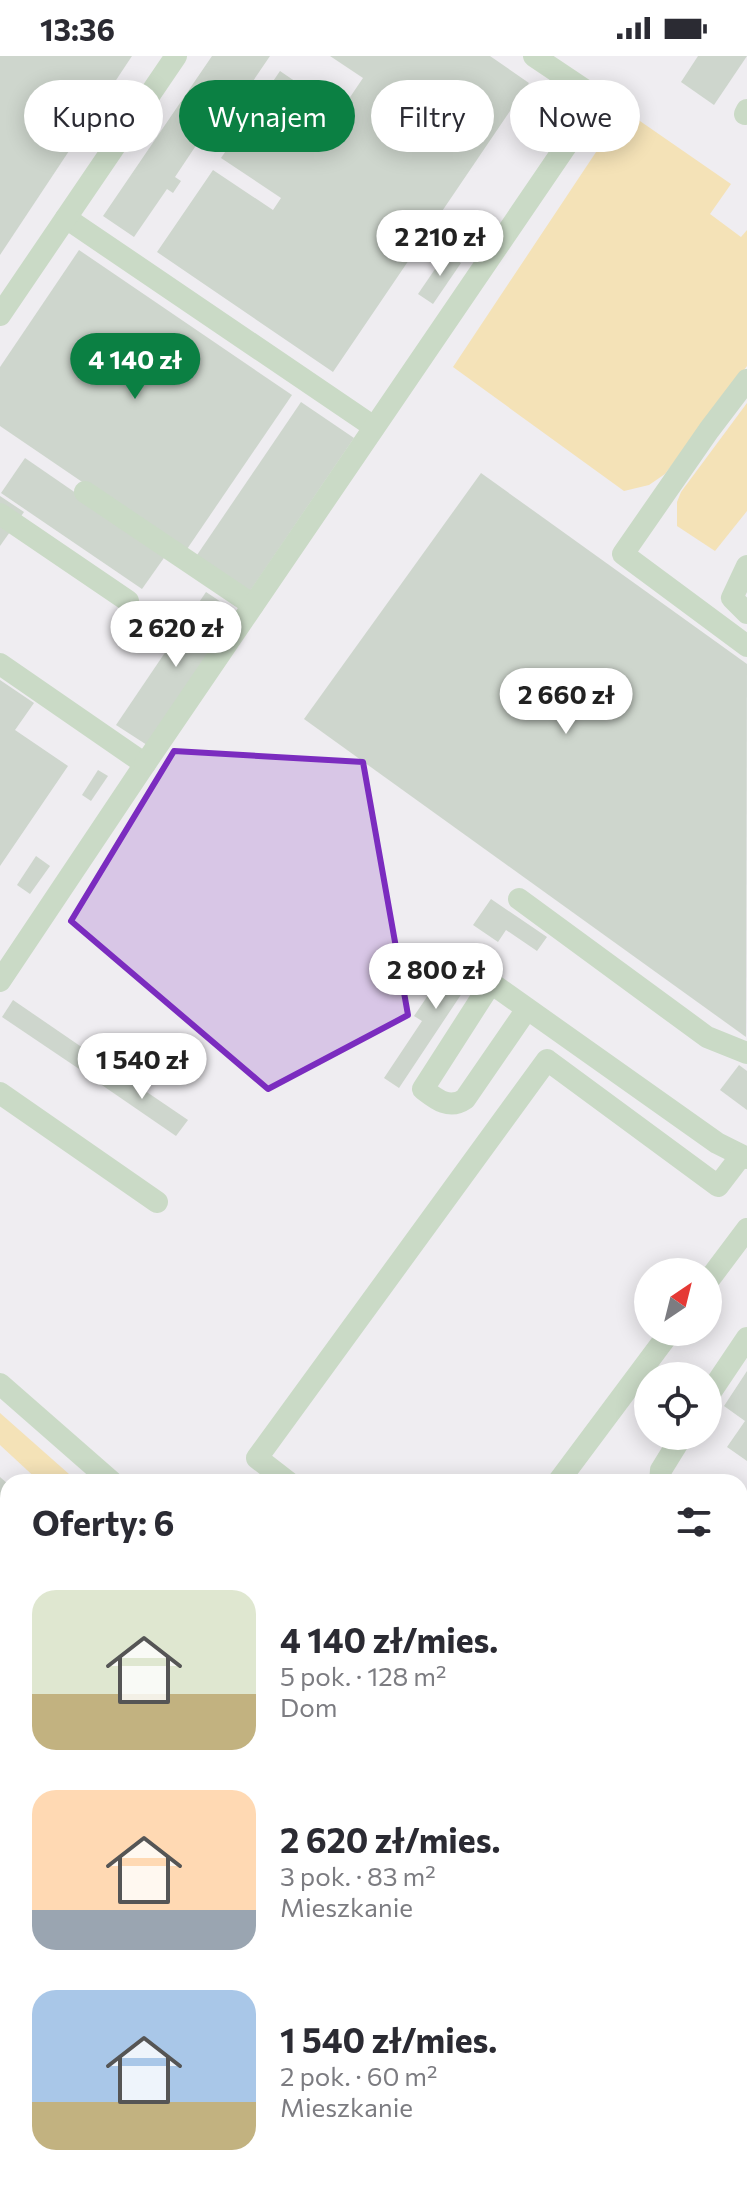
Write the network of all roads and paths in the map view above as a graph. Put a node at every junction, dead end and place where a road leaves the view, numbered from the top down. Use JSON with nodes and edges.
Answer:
{"nodes":[{"id":1,"x":176,"y":56,"type":"edge"},
{"id":2,"x":534,"y":56,"type":"edge"},
{"id":3,"x":66,"y":218,"type":"junction"},
{"id":4,"x":0,"y":315,"type":"edge"},
{"id":5,"x":747,"y":380,"type":"edge"},
{"id":6,"x":374,"y":427,"type":"junction"},
{"id":7,"x":85,"y":492,"type":"dead end"},
{"id":8,"x":0,"y":514,"type":"edge"},
{"id":9,"x":747,"y":566,"type":"edge"},
{"id":10,"x":128,"y":601,"type":"dead end"},
{"id":11,"x":253,"y":605,"type":"junction"},
{"id":12,"x":747,"y":613,"type":"edge"},
{"id":13,"x":747,"y":646,"type":"edge"},
{"id":14,"x":0,"y":664,"type":"edge"},
{"id":15,"x":145,"y":764,"type":"junction"},
{"id":16,"x":519,"y":899,"type":"dead end"},
{"id":17,"x":0,"y":981,"type":"edge"},
{"id":18,"x":527,"y":1009,"type":"junction"},
{"id":19,"x":747,"y":1053,"type":"edge"},
{"id":20,"x":0,"y":1093,"type":"edge"},
{"id":21,"x":744,"y":1157,"type":"edge"},
{"id":22,"x":157,"y":1202,"type":"dead end"},
{"id":23,"x":747,"y":1229,"type":"edge"},
{"id":24,"x":722,"y":1262,"type":"edge"},
{"id":25,"x":747,"y":1338,"type":"edge"},
{"id":26,"x":660,"y":1346,"type":"edge"},
{"id":27,"x":722,"y":1375,"type":"edge"},
{"id":28,"x":0,"y":1384,"type":"edge"},
{"id":29,"x":673,"y":1450,"type":"edge"},
{"id":30,"x":103,"y":1474,"type":"edge"},
{"id":31,"x":278,"y":1474,"type":"edge"},
{"id":32,"x":564,"y":1474,"type":"edge"},
{"id":33,"x":661,"y":1474,"type":"edge"}],
"edges":[{"from":1,"to":3,"type":"street"},
{"from":2,"to":6,"type":"street"},
{"from":3,"to":4,"type":"street"},
{"from":3,"to":6,"type":"street"},
{"from":5,"to":13,"type":"street"},
{"from":6,"to":11,"type":"street"},
{"from":7,"to":11,"type":"street"},
{"from":8,"to":10,"type":"street"},
{"from":9,"to":12,"type":"street"},
{"from":11,"to":15,"type":"street"},
{"from":14,"to":15,"type":"street"},
{"from":15,"to":17,"type":"street"},
{"from":16,"to":19,"type":"street"},
{"from":18,"to":18,"type":"street"},
{"from":18,"to":21,"type":"street"},
{"from":20,"to":22,"type":"street"},
{"from":21,"to":31,"type":"street"},
{"from":23,"to":24,"type":"street"},
{"from":25,"to":27,"type":"street"},
{"from":26,"to":32,"type":"street"},
{"from":28,"to":30,"type":"street"},
{"from":29,"to":33,"type":"street"}]}
